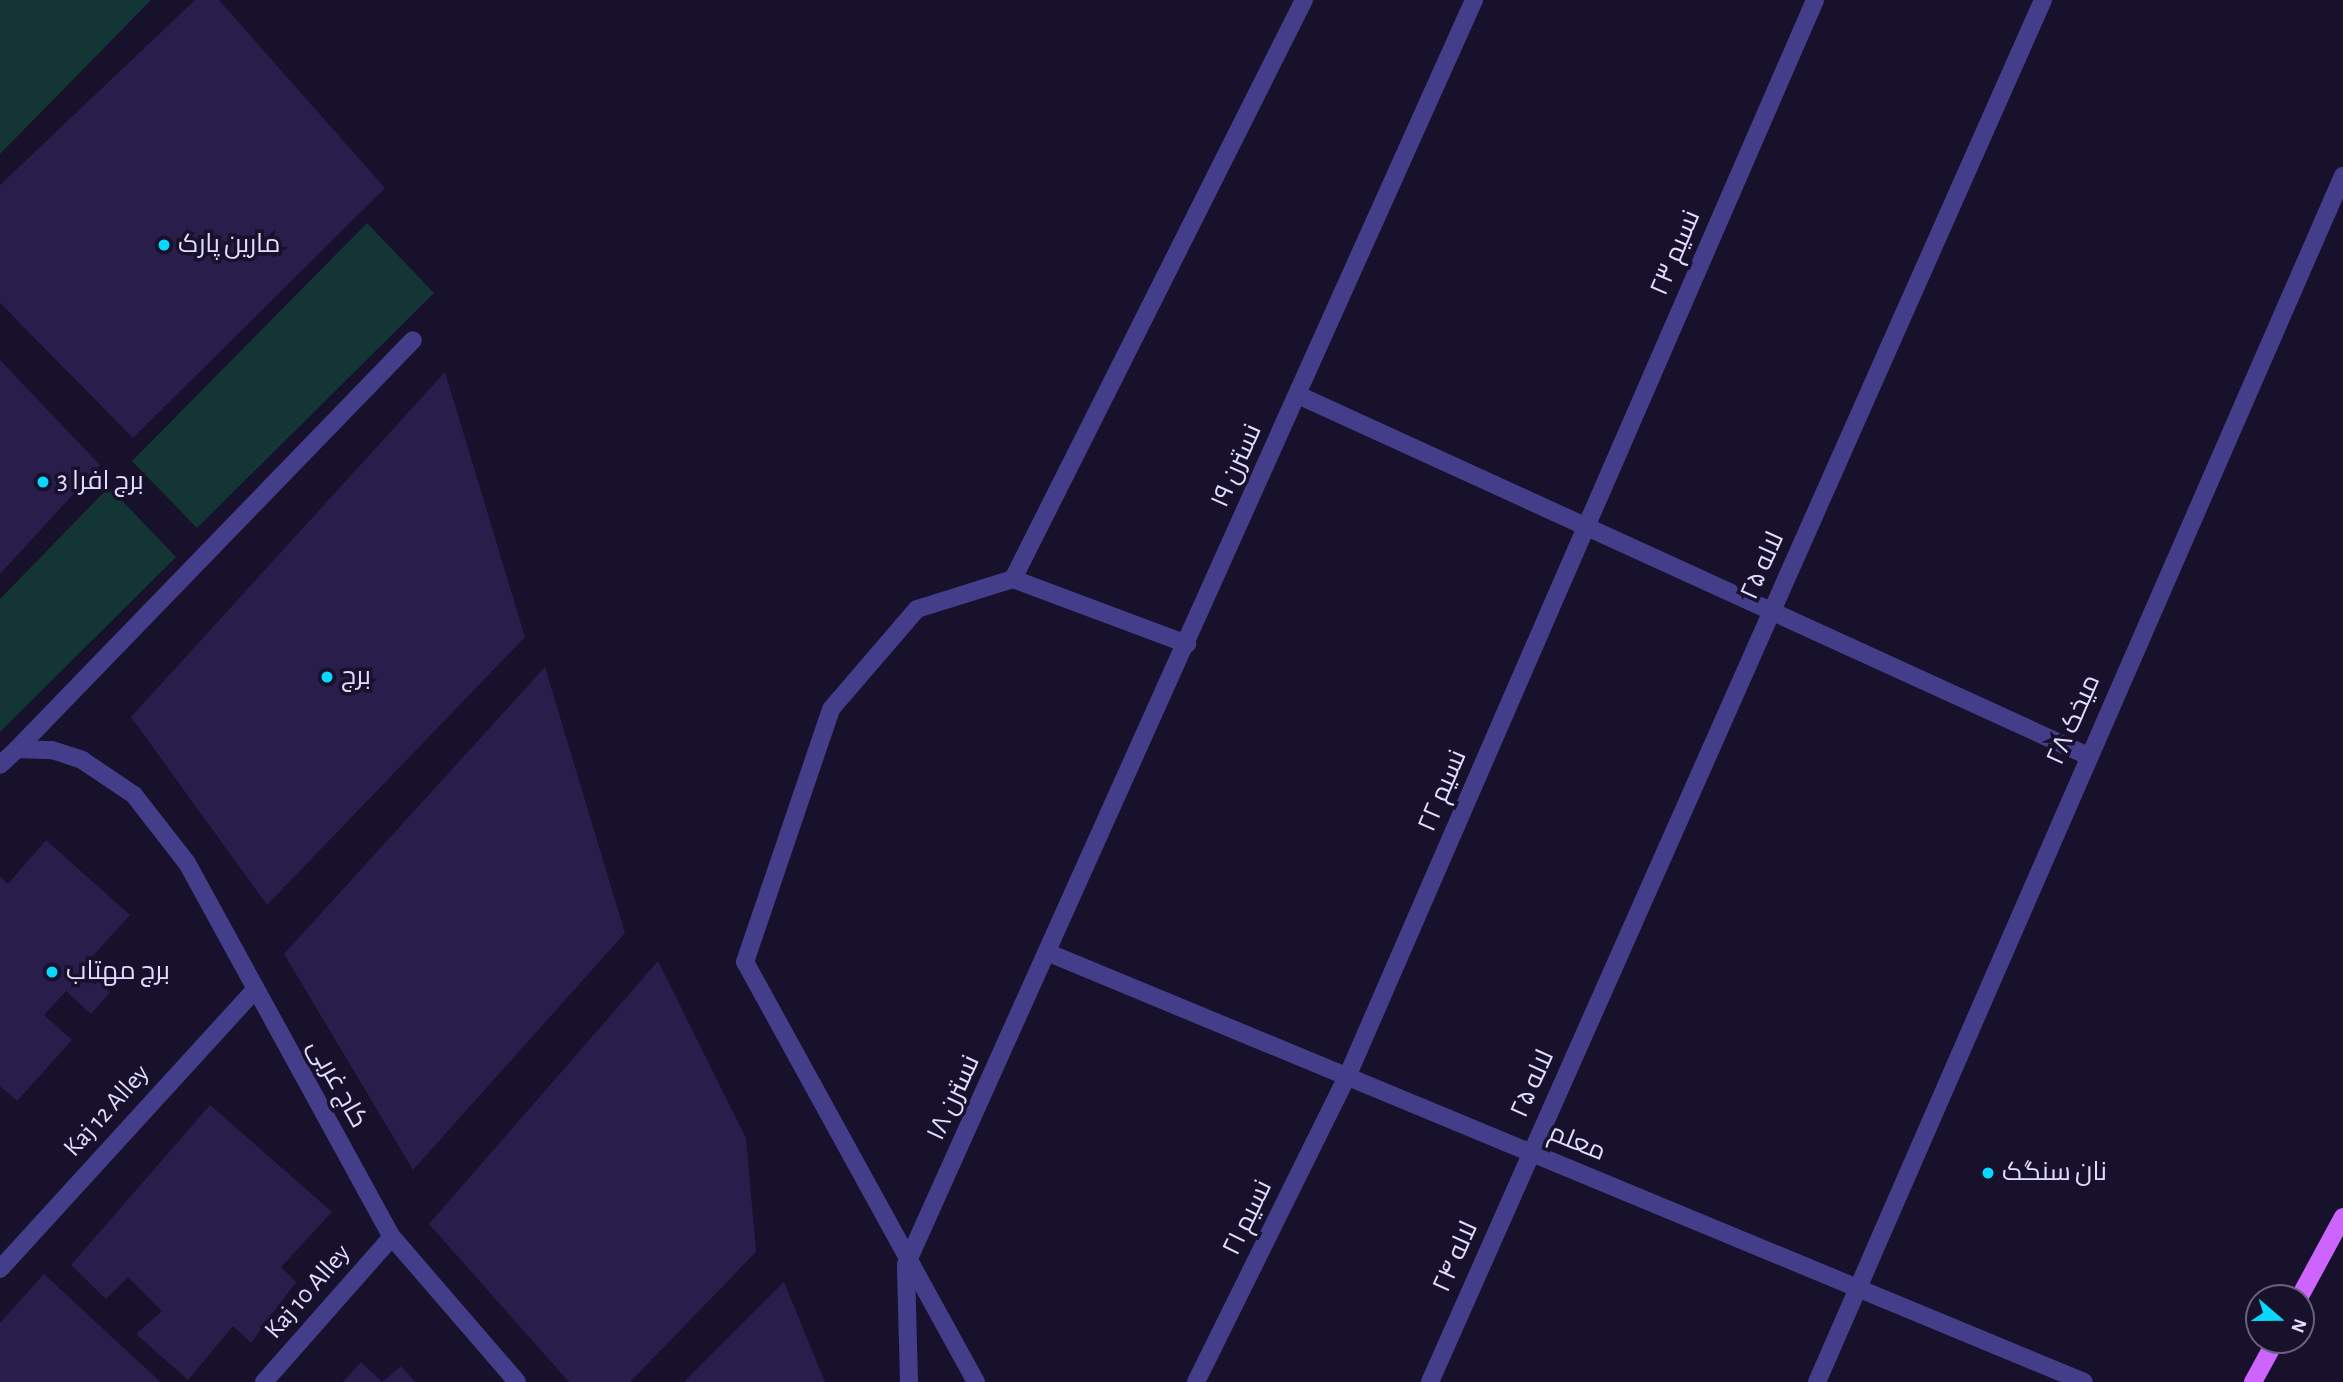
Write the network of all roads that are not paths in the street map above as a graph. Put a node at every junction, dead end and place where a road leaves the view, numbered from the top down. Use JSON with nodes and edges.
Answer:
{"nodes":[{"id":1,"x":1304,"y":0,"type":"edge"},
{"id":2,"x":1474,"y":0,"type":"edge"},
{"id":3,"x":1815,"y":0,"type":"edge"},
{"id":4,"x":2043,"y":0,"type":"edge"},
{"id":5,"x":2343,"y":176,"type":"edge"},
{"id":6,"x":413,"y":340,"type":"dead end"},
{"id":7,"x":1298,"y":395,"type":"junction"},
{"id":8,"x":1586,"y":527,"type":"junction"},
{"id":9,"x":1013,"y":579,"type":"junction"},
{"id":10,"x":1771,"y":611,"type":"junction"},
{"id":11,"x":1187,"y":644,"type":"junction"},
{"id":12,"x":17,"y":748,"type":"junction"},
{"id":13,"x":2086,"y":755,"type":"junction"},
{"id":14,"x":0,"y":765,"type":"edge"},
{"id":15,"x":1049,"y":953,"type":"junction"},
{"id":16,"x":255,"y":990,"type":"junction"},
{"id":17,"x":1347,"y":1077,"type":"junction"},
{"id":18,"x":1531,"y":1153,"type":"junction"},
{"id":19,"x":2343,"y":1217,"type":"edge"},
{"id":20,"x":392,"y":1237,"type":"junction"},
{"id":21,"x":906,"y":1265,"type":"junction"},
{"id":22,"x":0,"y":1269,"type":"edge"},
{"id":23,"x":2307,"y":1284,"type":"edge"},
{"id":24,"x":1860,"y":1289,"type":"junction"},
{"id":25,"x":2268,"y":1354,"type":"edge"},
{"id":26,"x":264,"y":1382,"type":"edge"},
{"id":27,"x":517,"y":1382,"type":"edge"},
{"id":28,"x":909,"y":1382,"type":"edge"},
{"id":29,"x":976,"y":1382,"type":"edge"},
{"id":30,"x":1196,"y":1382,"type":"edge"},
{"id":31,"x":1430,"y":1382,"type":"edge"},
{"id":32,"x":1817,"y":1382,"type":"edge"},
{"id":33,"x":2084,"y":1382,"type":"edge"},
{"id":34,"x":2253,"y":1382,"type":"edge"}],
"edges":[{"from":1,"to":9,"type":"street"},
{"from":2,"to":7,"type":"street","name":"نسترن ۱۹"},
{"from":3,"to":8,"type":"street","name":"نسیم ۲۳"},
{"from":4,"to":10,"type":"street","name":"لاله ۲۵"},
{"from":5,"to":13,"type":"street","name":"میخک ۲۸"},
{"from":6,"to":12,"type":"street"},
{"from":7,"to":8,"type":"street"},
{"from":7,"to":11,"type":"street","name":"نسترن ۱۹"},
{"from":8,"to":10,"type":"street"},
{"from":8,"to":17,"type":"street","name":"نسیم ۲۲"},
{"from":9,"to":11,"type":"street"},
{"from":9,"to":21,"type":"street"},
{"from":10,"to":13,"type":"street"},
{"from":10,"to":18,"type":"street","name":"لاله ۲۵"},
{"from":11,"to":15,"type":"street","name":"نسترن ۱۹"},
{"from":12,"to":14,"type":"street"},
{"from":12,"to":16,"type":"street","name":"کاج غربی"},
{"from":13,"to":24,"type":"street","name":"میخک ۲۸"},
{"from":15,"to":17,"type":"street","name":"معلم"},
{"from":15,"to":21,"type":"street","name":"نسترن ۱۸"},
{"from":16,"to":20,"type":"street","name":"کاج غربی"},
{"from":16,"to":22,"type":"street","name":"Kaj 12 Alley"},
{"from":17,"to":18,"type":"street","name":"معلم"},
{"from":17,"to":30,"type":"street","name":"نسیم ۲۱"},
{"from":18,"to":24,"type":"street","name":"معلم"},
{"from":18,"to":31,"type":"street","name":"لاله ۲۴"},
{"from":19,"to":23,"type":"main road"},
{"from":20,"to":26,"type":"street","name":"Kaj 10 Alley"},
{"from":20,"to":27,"type":"street","name":"کاج غربی"},
{"from":21,"to":28,"type":"street"},
{"from":21,"to":29,"type":"street"},
{"from":24,"to":32,"type":"street","name":"میخک ۲۸"},
{"from":24,"to":33,"type":"street","name":"معلم"},
{"from":25,"to":34,"type":"main road"}]}
